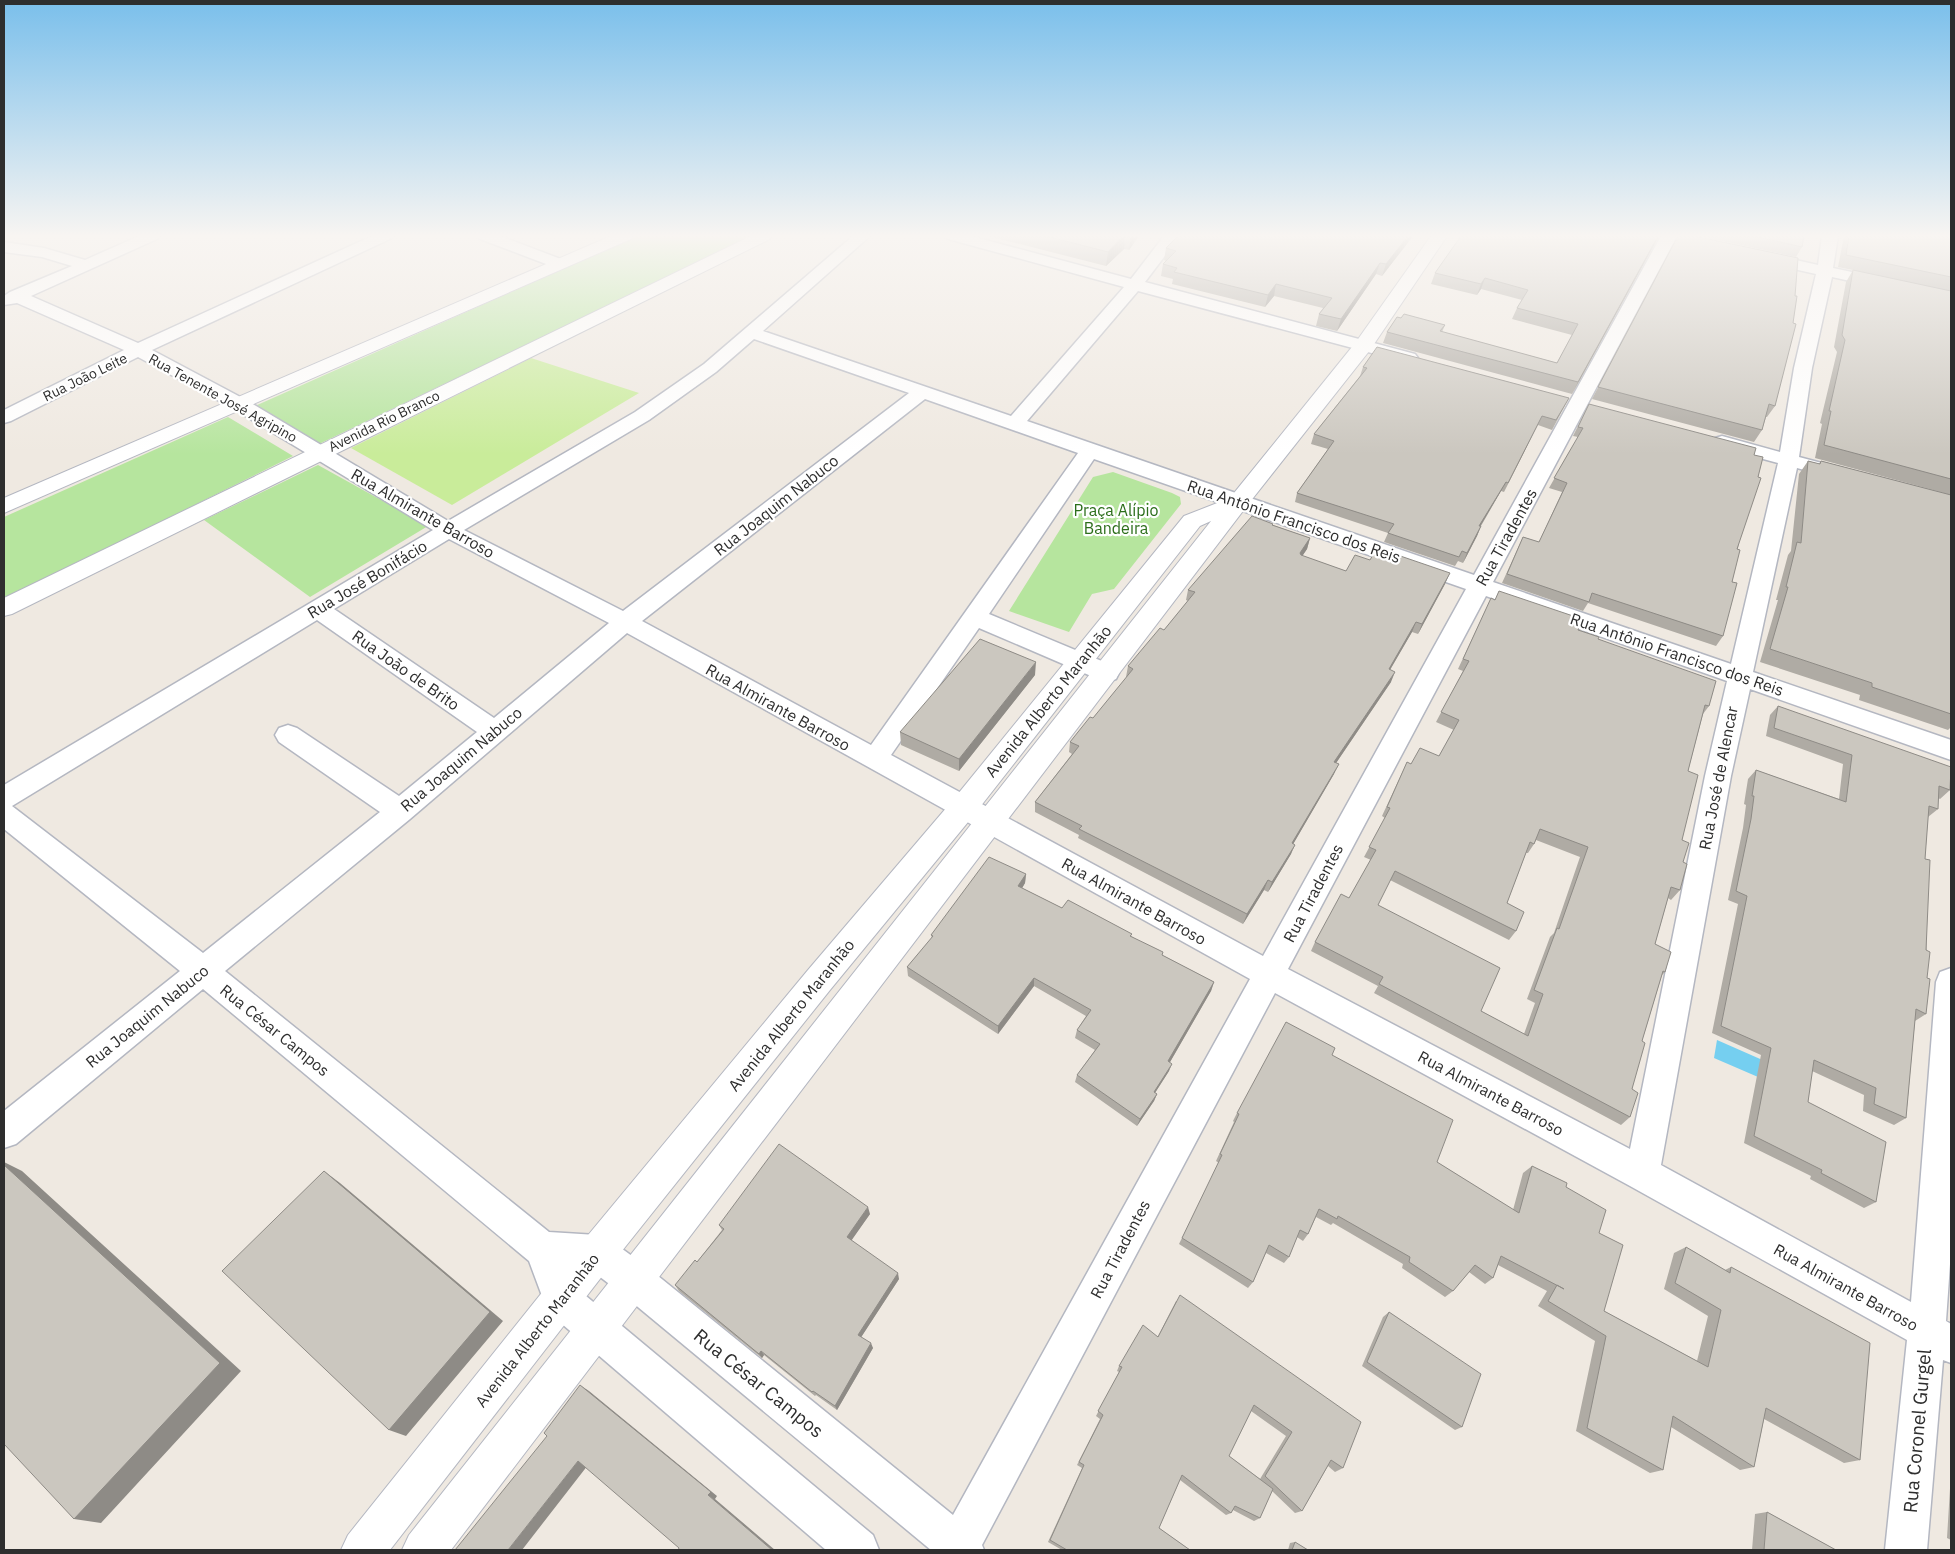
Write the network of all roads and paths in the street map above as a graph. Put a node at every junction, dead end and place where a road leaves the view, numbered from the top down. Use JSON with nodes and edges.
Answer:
{"nodes":[{"id":1,"x":34,"y":309,"type":"edge"},
{"id":2,"x":228,"y":309,"type":"edge"},
{"id":3,"x":458,"y":309,"type":"edge"},
{"id":4,"x":615,"y":309,"type":"edge"},
{"id":5,"x":778,"y":309,"type":"edge"},
{"id":6,"x":1103,"y":309,"type":"edge"},
{"id":7,"x":1224,"y":309,"type":"edge"},
{"id":8,"x":1389,"y":309,"type":"edge"},
{"id":9,"x":1629,"y":309,"type":"edge"},
{"id":10,"x":1816,"y":309,"type":"edge"},
{"id":11,"x":751,"y":332,"type":"junction"},
{"id":12,"x":1363,"y":346,"type":"junction"},
{"id":13,"x":138,"y":350,"type":"junction"},
{"id":14,"x":1428,"y":363,"type":"edge"},
{"id":15,"x":922,"y":392,"type":"junction"},
{"id":16,"x":240,"y":404,"type":"junction"},
{"id":17,"x":4,"y":417,"type":"edge"},
{"id":18,"x":1006,"y":421,"type":"junction"},
{"id":19,"x":1703,"y":436,"type":"edge"},
{"id":20,"x":1090,"y":450,"type":"junction"},
{"id":21,"x":320,"y":452,"type":"junction"},
{"id":22,"x":1789,"y":460,"type":"junction"},
{"id":23,"x":1856,"y":477,"type":"edge"},
{"id":24,"x":1238,"y":502,"type":"junction"},
{"id":25,"x":4,"y":506,"type":"edge"},
{"id":26,"x":448,"y":530,"type":"junction"},
{"id":27,"x":1479,"y":586,"type":"junction"},
{"id":28,"x":4,"y":608,"type":"edge"},
{"id":29,"x":317,"y":609,"type":"junction"},
{"id":30,"x":975,"y":617,"type":"junction"},
{"id":31,"x":625,"y":622,"type":"junction"},
{"id":32,"x":1093,"y":667,"type":"junction"},
{"id":33,"x":1739,"y":676,"type":"junction"},
{"id":34,"x":494,"y":731,"type":"junction"},
{"id":35,"x":288,"y":734,"type":"dead end"},
{"id":36,"x":1951,"y":750,"type":"edge"},
{"id":37,"x":874,"y":760,"type":"junction"},
{"id":38,"x":4,"y":798,"type":"edge"},
{"id":39,"x":400,"y":810,"type":"junction"},
{"id":40,"x":4,"y":814,"type":"edge"},
{"id":41,"x":977,"y":815,"type":"junction"},
{"id":42,"x":202,"y":970,"type":"junction"},
{"id":43,"x":1268,"y":974,"type":"junction"},
{"id":44,"x":1951,"y":982,"type":"edge"},
{"id":45,"x":4,"y":1132,"type":"edge"},
{"id":46,"x":1642,"y":1174,"type":"junction"},
{"id":47,"x":542,"y":1249,"type":"junction"},
{"id":48,"x":597,"y":1253,"type":"junction"},
{"id":49,"x":634,"y":1280,"type":"junction"},
{"id":50,"x":561,"y":1299,"type":"junction"},
{"id":51,"x":595,"y":1330,"type":"junction"},
{"id":52,"x":1939,"y":1337,"type":"edge"},
{"id":53,"x":960,"y":1549,"type":"edge"},
{"id":54,"x":363,"y":1550,"type":"edge"},
{"id":55,"x":424,"y":1550,"type":"edge"},
{"id":56,"x":858,"y":1550,"type":"edge"},
{"id":57,"x":1906,"y":1550,"type":"edge"}],
"edges":[{"from":1,"to":13,"type":"street","name":"Rua Tenente José Agripino"},
{"from":2,"to":13,"type":"street","name":"Rua João Leite"},
{"from":3,"to":16,"type":"main road"},
{"from":4,"to":21,"type":"main road","name":"Avenida Rio Branco"},
{"from":5,"to":11,"type":"street","name":"Rua José Bonifácio"},
{"from":6,"to":18,"type":"street"},
{"from":7,"to":12,"type":"street"},
{"from":8,"to":12,"type":"main road","name":"Avenida Alberto Maranhão"},
{"from":9,"to":27,"type":"street","name":"Rua Tiradentes"},
{"from":10,"to":22,"type":"street","name":"Rua José de Alencar"},
{"from":11,"to":15,"type":"street","name":"Rua Antônio Francisco dos Reis"},
{"from":11,"to":26,"type":"street","name":"Rua José Bonifácio"},
{"from":12,"to":14,"type":"street"},
{"from":12,"to":24,"type":"main road","name":"Avenida Alberto Maranhão"},
{"from":13,"to":16,"type":"street","name":"Rua Tenente José Agripino"},
{"from":13,"to":17,"type":"street","name":"Rua João Leite"},
{"from":15,"to":18,"type":"street","name":"Rua Antônio Francisco dos Reis"},
{"from":15,"to":31,"type":"street","name":"Rua Joaquim Nabuco"},
{"from":16,"to":21,"type":"street","name":"Rua Tenente José Agripino"},
{"from":16,"to":25,"type":"main road"},
{"from":18,"to":20,"type":"street","name":"Rua Antônio Francisco dos Reis"},
{"from":19,"to":22,"type":"street"},
{"from":20,"to":24,"type":"street","name":"Rua Antônio Francisco dos Reis"},
{"from":20,"to":30,"type":"street"},
{"from":21,"to":26,"type":"street","name":"Rua Almirante Barroso"},
{"from":21,"to":28,"type":"main road","name":"Avenida Rio Branco"},
{"from":22,"to":23,"type":"street"},
{"from":22,"to":33,"type":"street","name":"Rua José de Alencar"},
{"from":24,"to":27,"type":"street","name":"Rua Antônio Francisco dos Reis"},
{"from":24,"to":32,"type":"main road","name":"Avenida Alberto Maranhão"},
{"from":26,"to":29,"type":"street","name":"Rua José Bonifácio"},
{"from":26,"to":31,"type":"street","name":"Rua Almirante Barroso"},
{"from":27,"to":33,"type":"street","name":"Rua Antônio Francisco dos Reis"},
{"from":27,"to":43,"type":"street","name":"Rua Tiradentes"},
{"from":29,"to":34,"type":"street","name":"Rua João de Brito"},
{"from":29,"to":38,"type":"street","name":"Rua José Bonifácio"},
{"from":30,"to":32,"type":"street"},
{"from":30,"to":37,"type":"street"},
{"from":31,"to":34,"type":"street","name":"Rua Joaquim Nabuco"},
{"from":31,"to":37,"type":"street","name":"Rua Almirante Barroso"},
{"from":32,"to":41,"type":"main road","name":"Avenida Alberto Maranhão"},
{"from":33,"to":36,"type":"street","name":"Rua Antônio Francisco dos Reis"},
{"from":33,"to":46,"type":"street","name":"Rua José de Alencar"},
{"from":34,"to":39,"type":"street","name":"Rua Joaquim Nabuco"},
{"from":35,"to":39,"type":"street"},
{"from":37,"to":41,"type":"street","name":"Rua Almirante Barroso"},
{"from":39,"to":42,"type":"street","name":"Rua Joaquim Nabuco"},
{"from":40,"to":42,"type":"street","name":"Rua César Campos"},
{"from":41,"to":43,"type":"street","name":"Rua Almirante Barroso"},
{"from":41,"to":48,"type":"main road","name":"Avenida Alberto Maranhão"},
{"from":41,"to":49,"type":"main road","name":"Avenida Alberto Maranhão"},
{"from":42,"to":45,"type":"street","name":"Rua Joaquim Nabuco"},
{"from":42,"to":47,"type":"street","name":"Rua César Campos"},
{"from":43,"to":46,"type":"street","name":"Rua Almirante Barroso"},
{"from":43,"to":53,"type":"street","name":"Rua Tiradentes"},
{"from":44,"to":52,"type":"street","name":"Rua Coronel Gurgel"},
{"from":46,"to":52,"type":"street","name":"Rua Almirante Barroso"},
{"from":47,"to":48,"type":"street"},
{"from":47,"to":50,"type":"street","name":"Rua César Campos"},
{"from":48,"to":49,"type":"street","name":"Rua César Campos"},
{"from":48,"to":50,"type":"main road","name":"Avenida Alberto Maranhão"},
{"from":49,"to":51,"type":"main road","name":"Avenida Alberto Maranhão"},
{"from":49,"to":53,"type":"street","name":"Rua César Campos"},
{"from":50,"to":51,"type":"street","name":"Rua César Campos"},
{"from":50,"to":54,"type":"main road","name":"Avenida Alberto Maranhão"},
{"from":51,"to":55,"type":"main road","name":"Avenida Alberto Maranhão"},
{"from":51,"to":56,"type":"street","name":"Rua César Campos"},
{"from":52,"to":57,"type":"street","name":"Rua Coronel Gurgel"}]}
